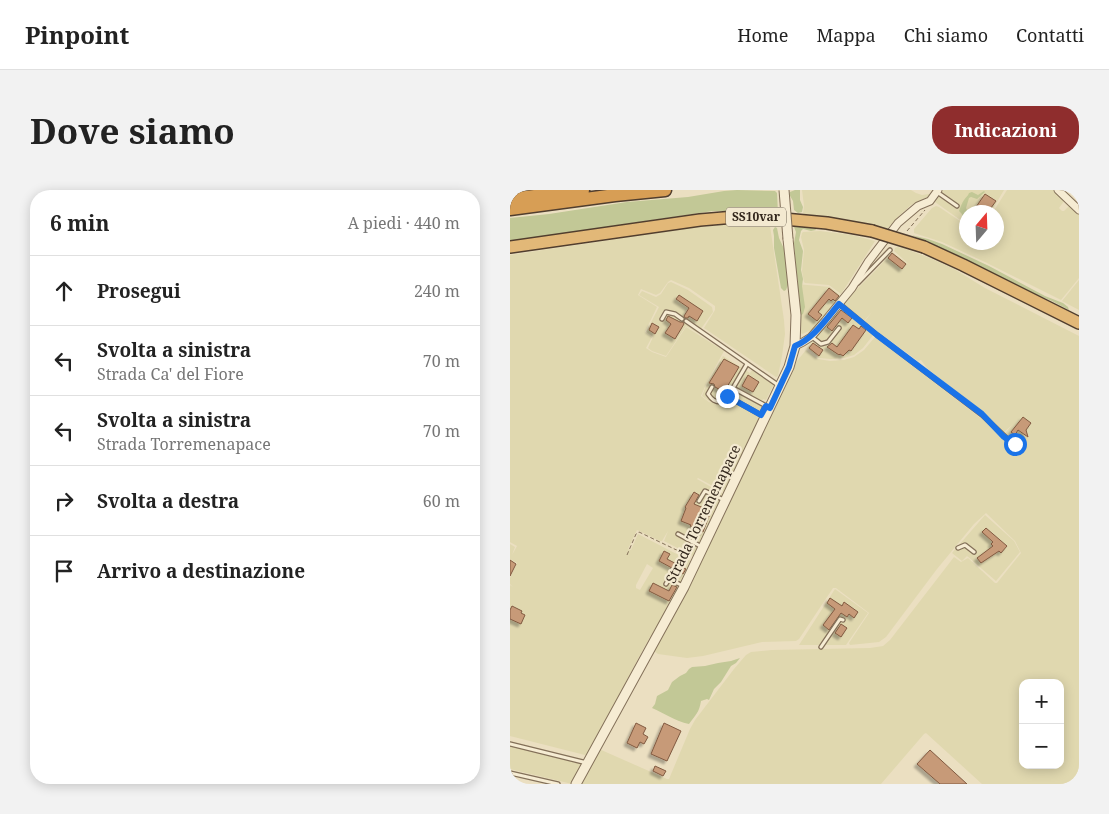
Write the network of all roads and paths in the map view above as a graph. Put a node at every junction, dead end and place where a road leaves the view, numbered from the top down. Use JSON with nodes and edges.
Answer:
{"nodes":[{"id":1,"x":583,"y":190,"type":"edge"},
{"id":2,"x":665,"y":190,"type":"edge"},
{"id":3,"x":784,"y":190,"type":"edge"},
{"id":4,"x":1058,"y":190,"type":"edge"},
{"id":5,"x":1069,"y":190,"type":"edge"},
{"id":6,"x":938,"y":191,"type":"edge"},
{"id":7,"x":510,"y":199,"type":"edge"},
{"id":8,"x":1079,"y":200,"type":"edge"},
{"id":9,"x":930,"y":201,"type":"junction"},
{"id":10,"x":957,"y":206,"type":"dead end"},
{"id":11,"x":510,"y":209,"type":"edge"},
{"id":12,"x":1079,"y":210,"type":"edge"},
{"id":13,"x":907,"y":231,"type":"dead end"},
{"id":14,"x":510,"y":247,"type":"edge"},
{"id":15,"x":890,"y":250,"type":"dead end"},
{"id":16,"x":852,"y":288,"type":"junction"},
{"id":17,"x":839,"y":304,"type":"junction"},
{"id":18,"x":662,"y":319,"type":"dead end"},
{"id":19,"x":682,"y":319,"type":"dead end"},
{"id":20,"x":686,"y":322,"type":"dead end"},
{"id":21,"x":1079,"y":323,"type":"edge"},
{"id":22,"x":839,"y":328,"type":"dead end"},
{"id":23,"x":811,"y":337,"type":"junction"},
{"id":24,"x":795,"y":346,"type":"junction"},
{"id":25,"x":747,"y":364,"type":"junction"},
{"id":26,"x":781,"y":386,"type":"junction"},
{"id":27,"x":712,"y":387,"type":"dead end"},
{"id":28,"x":768,"y":407,"type":"junction"},
{"id":29,"x":1020,"y":436,"type":"dead end"},
{"id":30,"x":699,"y":501,"type":"dead end"},
{"id":31,"x":725,"y":501,"type":"junction"},
{"id":32,"x":678,"y":534,"type":"dead end"},
{"id":33,"x":696,"y":534,"type":"dead end"},
{"id":34,"x":692,"y":542,"type":"junction"},
{"id":35,"x":703,"y":547,"type":"junction"},
{"id":36,"x":958,"y":548,"type":"dead end"},
{"id":37,"x":974,"y":552,"type":"dead end"},
{"id":38,"x":627,"y":555,"type":"dead end"},
{"id":39,"x":696,"y":560,"type":"junction"},
{"id":40,"x":666,"y":584,"type":"dead end"},
{"id":41,"x":684,"y":587,"type":"junction"},
{"id":42,"x":843,"y":620,"type":"dead end"},
{"id":43,"x":821,"y":647,"type":"dead end"},
{"id":44,"x":510,"y":744,"type":"edge"},
{"id":45,"x":588,"y":763,"type":"junction"},
{"id":46,"x":510,"y":773,"type":"edge"},
{"id":47,"x":558,"y":784,"type":"edge"},
{"id":48,"x":576,"y":784,"type":"edge"}],
"edges":[{"from":1,"to":7,"type":"highway"},
{"from":2,"to":11,"type":"highway"},
{"from":3,"to":24,"type":"street","name":"Strada Torremenapace","bridge":true},
{"from":4,"to":12,"type":"street"},
{"from":5,"to":8,"type":"path"},
{"from":6,"to":9,"type":"street"},
{"from":6,"to":10,"type":"lane"},
{"from":9,"to":13,"type":"path"},
{"from":9,"to":16,"type":"street"},
{"from":14,"to":21,"type":"highway","number":"SS10var","bridge":true},
{"from":15,"to":16,"type":"lane"},
{"from":16,"to":17,"type":"street"},
{"from":17,"to":23,"type":"street"},
{"from":17,"to":29,"type":"lane"},
{"from":18,"to":19,"type":"lane"},
{"from":20,"to":25,"type":"lane"},
{"from":22,"to":23,"type":"lane"},
{"from":23,"to":24,"type":"street"},
{"from":24,"to":26,"type":"street","name":"Strada Torremenapace"},
{"from":25,"to":26,"type":"lane"},
{"from":25,"to":28,"type":"lane"},
{"from":26,"to":28,"type":"street","name":"Strada Torremenapace"},
{"from":27,"to":28,"type":"lane"},
{"from":28,"to":31,"type":"street","name":"Strada Torremenapace"},
{"from":30,"to":31,"type":"lane"},
{"from":31,"to":35,"type":"street","name":"Strada Torremenapace"},
{"from":32,"to":34,"type":"lane"},
{"from":33,"to":34,"type":"lane"},
{"from":34,"to":35,"type":"lane"},
{"from":35,"to":39,"type":"street","name":"Strada Torremenapace"},
{"from":36,"to":37,"type":"lane"},
{"from":38,"to":39,"type":"path"},
{"from":39,"to":41,"type":"street","name":"Strada Torremenapace"},
{"from":40,"to":41,"type":"lane"},
{"from":41,"to":45,"type":"street","name":"Strada Torremenapace"},
{"from":42,"to":43,"type":"lane"},
{"from":44,"to":45,"type":"lane"},
{"from":45,"to":48,"type":"street","name":"Strada Torremenapace"},
{"from":46,"to":47,"type":"lane"}]}
